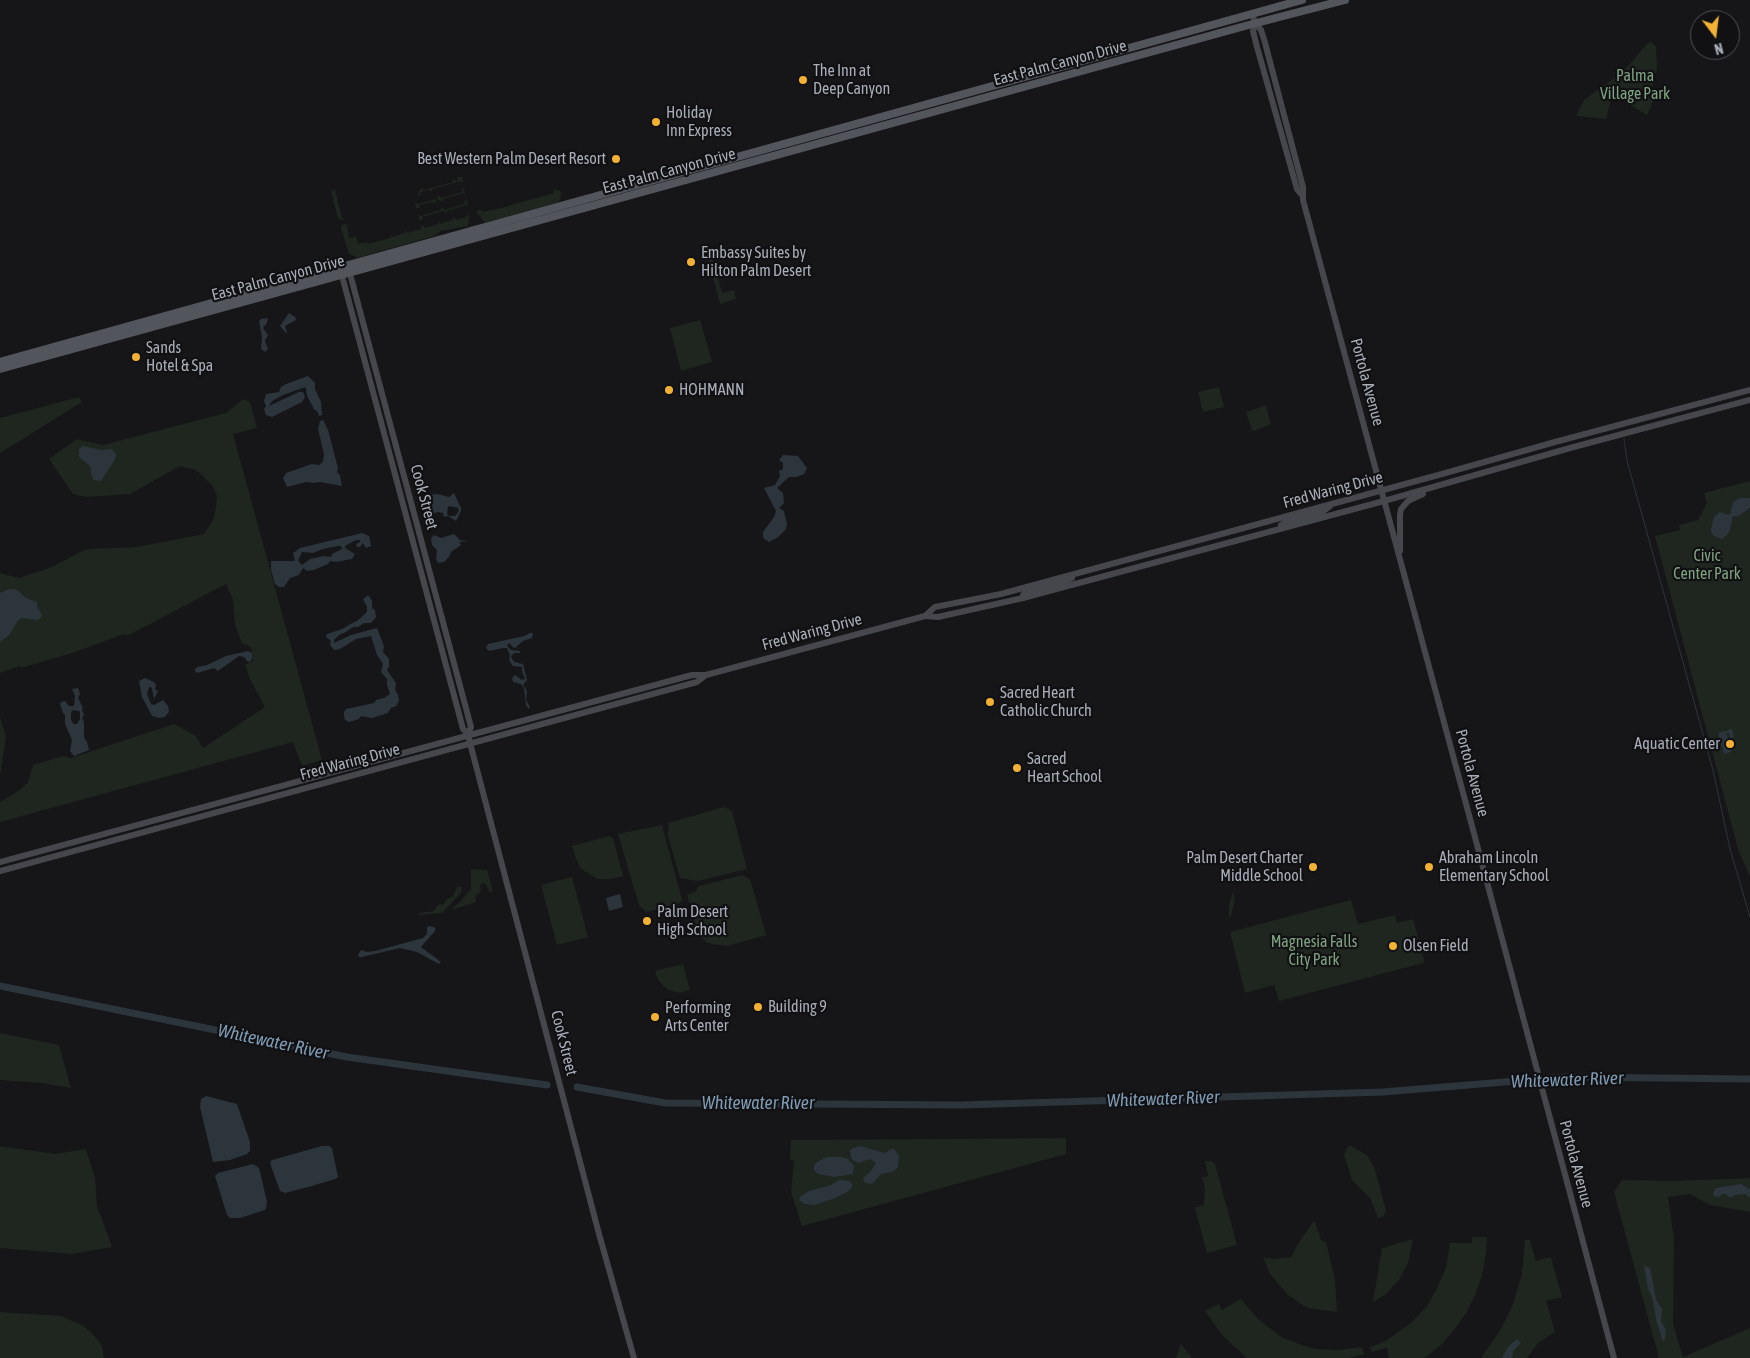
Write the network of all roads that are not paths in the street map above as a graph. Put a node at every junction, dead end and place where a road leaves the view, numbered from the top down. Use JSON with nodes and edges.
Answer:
{"nodes":[{"id":1,"x":1302,"y":0,"type":"edge"},
{"id":2,"x":1346,"y":0,"type":"edge"},
{"id":3,"x":1252,"y":13,"type":"junction"},
{"id":4,"x":1255,"y":23,"type":"junction"},
{"id":5,"x":1257,"y":48,"type":"junction"},
{"id":6,"x":1271,"y":65,"type":"junction"},
{"id":7,"x":1264,"y":68,"type":"junction"},
{"id":8,"x":1040,"y":72,"type":"junction"},
{"id":9,"x":988,"y":86,"type":"junction"},
{"id":10,"x":1278,"y":94,"type":"junction"},
{"id":11,"x":991,"y":96,"type":"junction"},
{"id":12,"x":934,"y":112,"type":"junction"},
{"id":13,"x":1302,"y":195,"type":"junction"},
{"id":14,"x":345,"y":270,"type":"junction"},
{"id":15,"x":0,"y":362,"type":"edge"},
{"id":16,"x":0,"y":369,"type":"edge"},
{"id":17,"x":1750,"y":390,"type":"edge"},
{"id":18,"x":1750,"y":400,"type":"edge"},
{"id":19,"x":1443,"y":485,"type":"junction"},
{"id":20,"x":1381,"y":490,"type":"junction"},
{"id":21,"x":1384,"y":501,"type":"junction"},
{"id":22,"x":1331,"y":504,"type":"junction"},
{"id":23,"x":1281,"y":528,"type":"junction"},
{"id":24,"x":1159,"y":551,"type":"junction"},
{"id":25,"x":1400,"y":560,"type":"junction"},
{"id":26,"x":1126,"y":570,"type":"junction"},
{"id":27,"x":1077,"y":574,"type":"junction"},
{"id":28,"x":1023,"y":598,"type":"junction"},
{"id":29,"x":925,"y":616,"type":"junction"},
{"id":30,"x":706,"y":675,"type":"junction"},
{"id":31,"x":634,"y":690,"type":"junction"},
{"id":32,"x":575,"y":706,"type":"junction"},
{"id":33,"x":588,"y":712,"type":"junction"},
{"id":34,"x":540,"y":724,"type":"junction"},
{"id":35,"x":468,"y":734,"type":"junction"},
{"id":36,"x":470,"y":743,"type":"junction"},
{"id":37,"x":414,"y":749,"type":"junction"},
{"id":38,"x":356,"y":774,"type":"junction"},
{"id":39,"x":173,"y":815,"type":"junction"},
{"id":40,"x":122,"y":838,"type":"junction"},
{"id":41,"x":61,"y":846,"type":"junction"},
{"id":42,"x":0,"y":862,"type":"edge"},
{"id":43,"x":4,"y":870,"type":"edge"},
{"id":44,"x":634,"y":1358,"type":"edge"},
{"id":45,"x":1614,"y":1358,"type":"edge"}],
"edges":[{"from":1,"to":3,"type":"main road","name":"East Palm Canyon Drive"},
{"from":2,"to":4,"type":"main road","name":"East Palm Canyon Drive"},
{"from":3,"to":4,"type":"main road","name":"Portola Avenue"},
{"from":3,"to":8,"type":"main road","name":"East Palm Canyon Drive"},
{"from":4,"to":5,"type":"main road","name":"Portola Avenue"},
{"from":4,"to":6,"type":"main road","name":"Portola Avenue"},
{"from":4,"to":11,"type":"main road","name":"East Palm Canyon Drive"},
{"from":5,"to":6,"type":"main road"},
{"from":5,"to":7,"type":"main road","name":"Portola Avenue"},
{"from":6,"to":10,"type":"main road","name":"Portola Avenue"},
{"from":7,"to":10,"type":"main road"},
{"from":7,"to":13,"type":"main road","name":"Portola Avenue"},
{"from":8,"to":9,"type":"main road","name":"East Palm Canyon Drive"},
{"from":8,"to":11,"type":"main road"},
{"from":9,"to":12,"type":"main road"},
{"from":9,"to":14,"type":"main road","name":"East Palm Canyon Drive"},
{"from":10,"to":13,"type":"main road","name":"Portola Avenue"},
{"from":11,"to":12,"type":"main road","name":"East Palm Canyon Drive"},
{"from":12,"to":14,"type":"main road","name":"East Palm Canyon Drive"},
{"from":13,"to":20,"type":"main road","name":"Portola Avenue"},
{"from":14,"to":15,"type":"main road","name":"East Palm Canyon Drive"},
{"from":14,"to":16,"type":"main road","name":"East Palm Canyon Drive"},
{"from":14,"to":35,"type":"main road","name":"Cook Street"},
{"from":17,"to":20,"type":"main road","name":"Fred Waring Drive"},
{"from":18,"to":19,"type":"main road","name":"Fred Waring Drive"},
{"from":19,"to":21,"type":"main road","name":"Fred Waring Drive"},
{"from":19,"to":25,"type":"main road"},
{"from":20,"to":21,"type":"main road","name":"Portola Avenue"},
{"from":20,"to":22,"type":"main road","name":"Fred Waring Drive"},
{"from":21,"to":23,"type":"main road","name":"Fred Waring Drive"},
{"from":21,"to":25,"type":"main road","name":"Portola Avenue"},
{"from":22,"to":23,"type":"main road"},
{"from":22,"to":24,"type":"main road","name":"Fred Waring Drive"},
{"from":23,"to":26,"type":"main road","name":"Fred Waring Drive"},
{"from":24,"to":26,"type":"main road"},
{"from":24,"to":27,"type":"main road","name":"Fred Waring Drive"},
{"from":25,"to":45,"type":"main road","name":"Portola Avenue"},
{"from":26,"to":28,"type":"main road","name":"Fred Waring Drive"},
{"from":27,"to":28,"type":"main road"},
{"from":27,"to":29,"type":"main road","name":"Fred Waring Drive"},
{"from":28,"to":29,"type":"main road","name":"Fred Waring Drive"},
{"from":29,"to":30,"type":"main road","name":"Fred Waring Drive"},
{"from":30,"to":31,"type":"main road","name":"Fred Waring Drive"},
{"from":30,"to":33,"type":"main road","name":"Fred Waring Drive"},
{"from":31,"to":32,"type":"main road","name":"Fred Waring Drive"},
{"from":31,"to":33,"type":"main road"},
{"from":32,"to":34,"type":"main road"},
{"from":32,"to":35,"type":"main road","name":"Fred Waring Drive"},
{"from":33,"to":34,"type":"main road","name":"Fred Waring Drive"},
{"from":34,"to":36,"type":"main road","name":"Fred Waring Drive"},
{"from":35,"to":36,"type":"main road","name":"Cook Street"},
{"from":35,"to":37,"type":"main road","name":"Fred Waring Drive"},
{"from":36,"to":38,"type":"main road","name":"Fred Waring Drive"},
{"from":36,"to":44,"type":"main road","name":"Cook Street"},
{"from":37,"to":38,"type":"main road"},
{"from":37,"to":39,"type":"main road","name":"Fred Waring Drive"},
{"from":38,"to":40,"type":"main road","name":"Fred Waring Drive"},
{"from":39,"to":40,"type":"main road"},
{"from":39,"to":41,"type":"main road","name":"Fred Waring Drive"},
{"from":40,"to":43,"type":"main road","name":"Fred Waring Drive"},
{"from":41,"to":42,"type":"main road","name":"Fred Waring Drive"},
{"from":41,"to":43,"type":"main road"}]}
